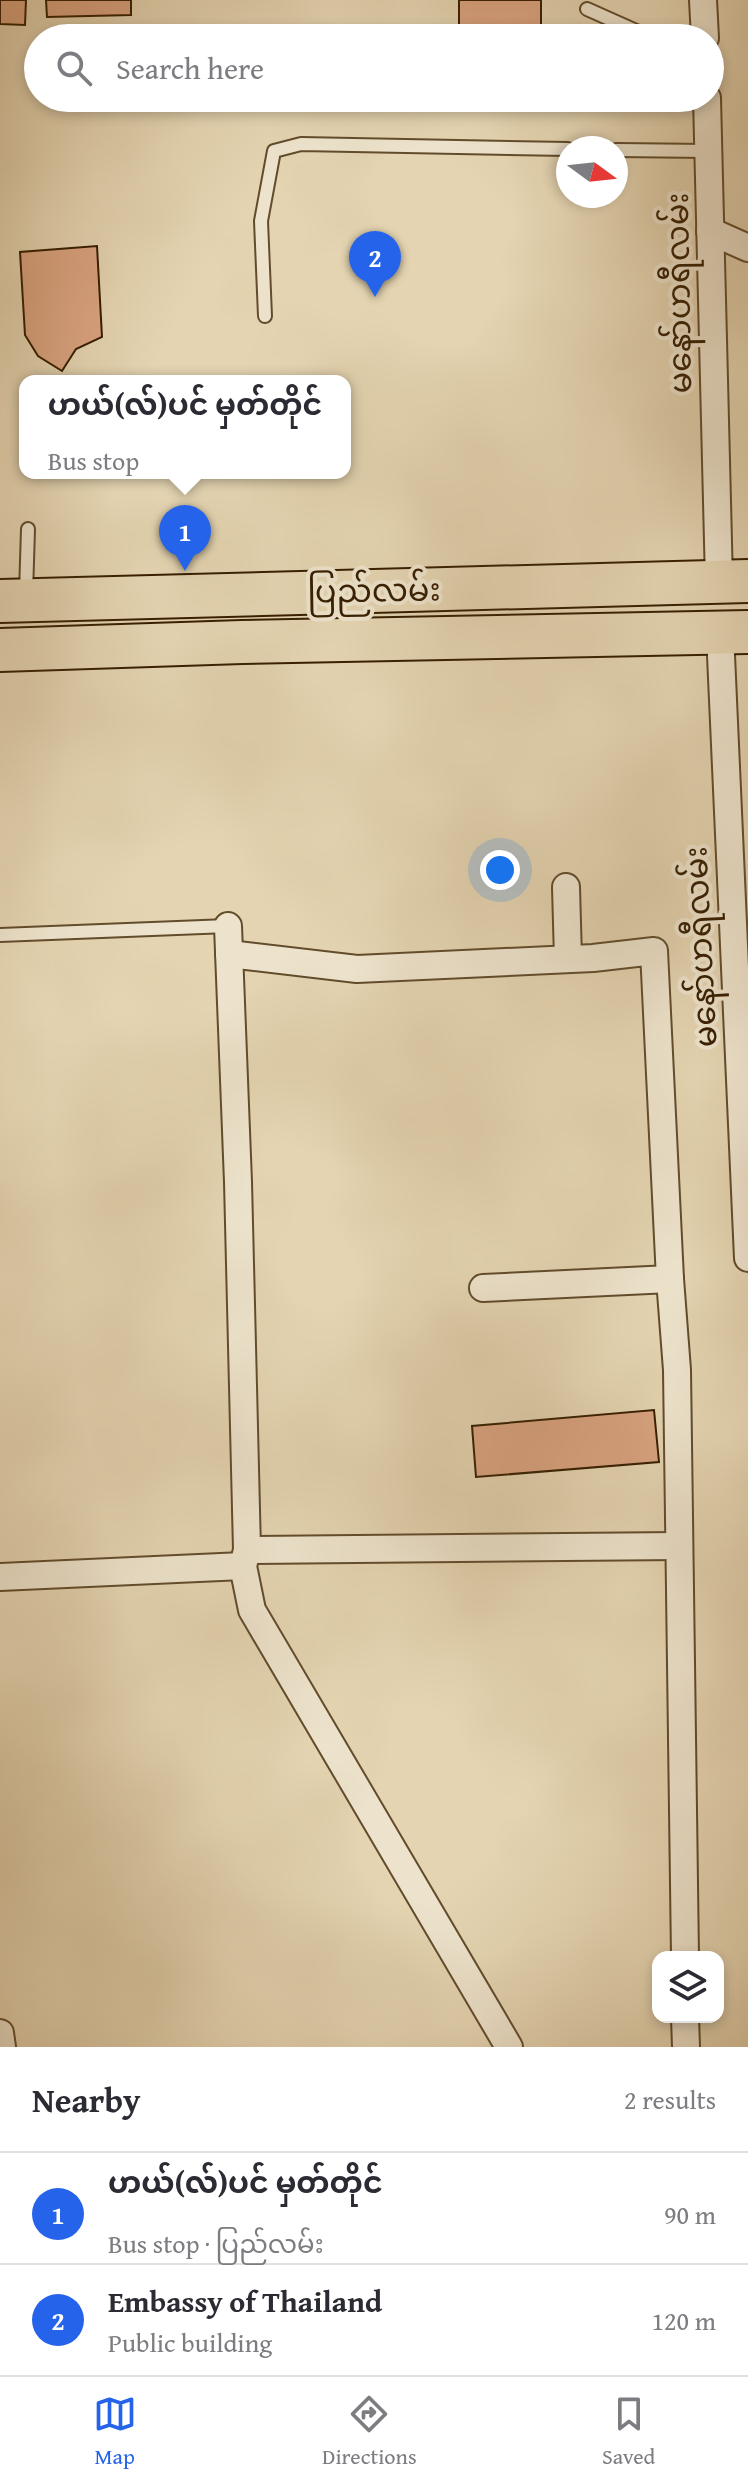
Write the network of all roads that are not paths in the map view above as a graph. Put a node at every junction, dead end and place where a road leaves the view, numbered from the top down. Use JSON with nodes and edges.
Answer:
{"nodes":[{"id":1,"x":703,"y":0,"type":"edge"},
{"id":2,"x":587,"y":9,"type":"dead end"},
{"id":3,"x":621,"y":24,"type":"edge"},
{"id":4,"x":704,"y":24,"type":"edge"},
{"id":5,"x":707,"y":112,"type":"edge"},
{"id":6,"x":556,"y":149,"type":"edge"},
{"id":7,"x":628,"y":150,"type":"edge"},
{"id":8,"x":708,"y":151,"type":"junction"},
{"id":9,"x":710,"y":231,"type":"junction"},
{"id":10,"x":748,"y":248,"type":"edge"},
{"id":11,"x":265,"y":316,"type":"dead end"},
{"id":12,"x":28,"y":529,"type":"dead end"},
{"id":13,"x":734,"y":582,"type":"edge"},
{"id":14,"x":13,"y":600,"type":"edge"},
{"id":15,"x":734,"y":632,"type":"edge"},
{"id":16,"x":0,"y":650,"type":"edge"},
{"id":17,"x":566,"y":887,"type":"dead end"},
{"id":18,"x":228,"y":926,"type":"joint"},
{"id":19,"x":0,"y":935,"type":"edge"},
{"id":20,"x":229,"y":954,"type":"junction"},
{"id":21,"x":568,"y":959,"type":"junction"},
{"id":22,"x":748,"y":1258,"type":"edge"},
{"id":23,"x":670,"y":1279,"type":"junction"},
{"id":24,"x":483,"y":1288,"type":"dead end"},
{"id":25,"x":679,"y":1546,"type":"junction"},
{"id":26,"x":245,"y":1558,"type":"junction"},
{"id":27,"x":0,"y":1577,"type":"edge"},
{"id":28,"x":685,"y":1951,"type":"edge"},
{"id":29,"x":685,"y":2023,"type":"edge"},
{"id":30,"x":0,"y":2033,"type":"edge"},
{"id":31,"x":2,"y":2047,"type":"edge"},
{"id":32,"x":509,"y":2047,"type":"edge"},
{"id":33,"x":686,"y":2047,"type":"edge"}],
"edges":[{"from":1,"to":4,"type":"street"},
{"from":2,"to":3,"type":"lane"},
{"from":5,"to":8,"type":"street","name":"မနော်ဟရီလမ်း"},
{"from":6,"to":11,"type":"lane"},
{"from":7,"to":8,"type":"lane"},
{"from":8,"to":9,"type":"street","name":"မနော်ဟရီလမ်း"},
{"from":9,"to":10,"type":"street"},
{"from":9,"to":13,"type":"street","name":"မနော်ဟရီလမ်း"},
{"from":12,"to":14,"type":"lane"},
{"from":13,"to":14,"type":"highway","name":"ပြည်လမ်း"},
{"from":15,"to":16,"type":"highway","name":"ပြည်လမ်း"},
{"from":15,"to":22,"type":"street","name":"မနော်ဟရီလမ်း"},
{"from":17,"to":21,"type":"street"},
{"from":18,"to":19,"type":"lane"},
{"from":18,"to":20,"type":"street"},
{"from":20,"to":21,"type":"street"},
{"from":20,"to":26,"type":"street"},
{"from":21,"to":23,"type":"street"},
{"from":23,"to":24,"type":"street"},
{"from":23,"to":25,"type":"street"},
{"from":25,"to":26,"type":"street"},
{"from":25,"to":28,"type":"street"},
{"from":26,"to":27,"type":"street"},
{"from":26,"to":32,"type":"street"},
{"from":29,"to":33,"type":"street"},
{"from":30,"to":31,"type":"street"}]}
